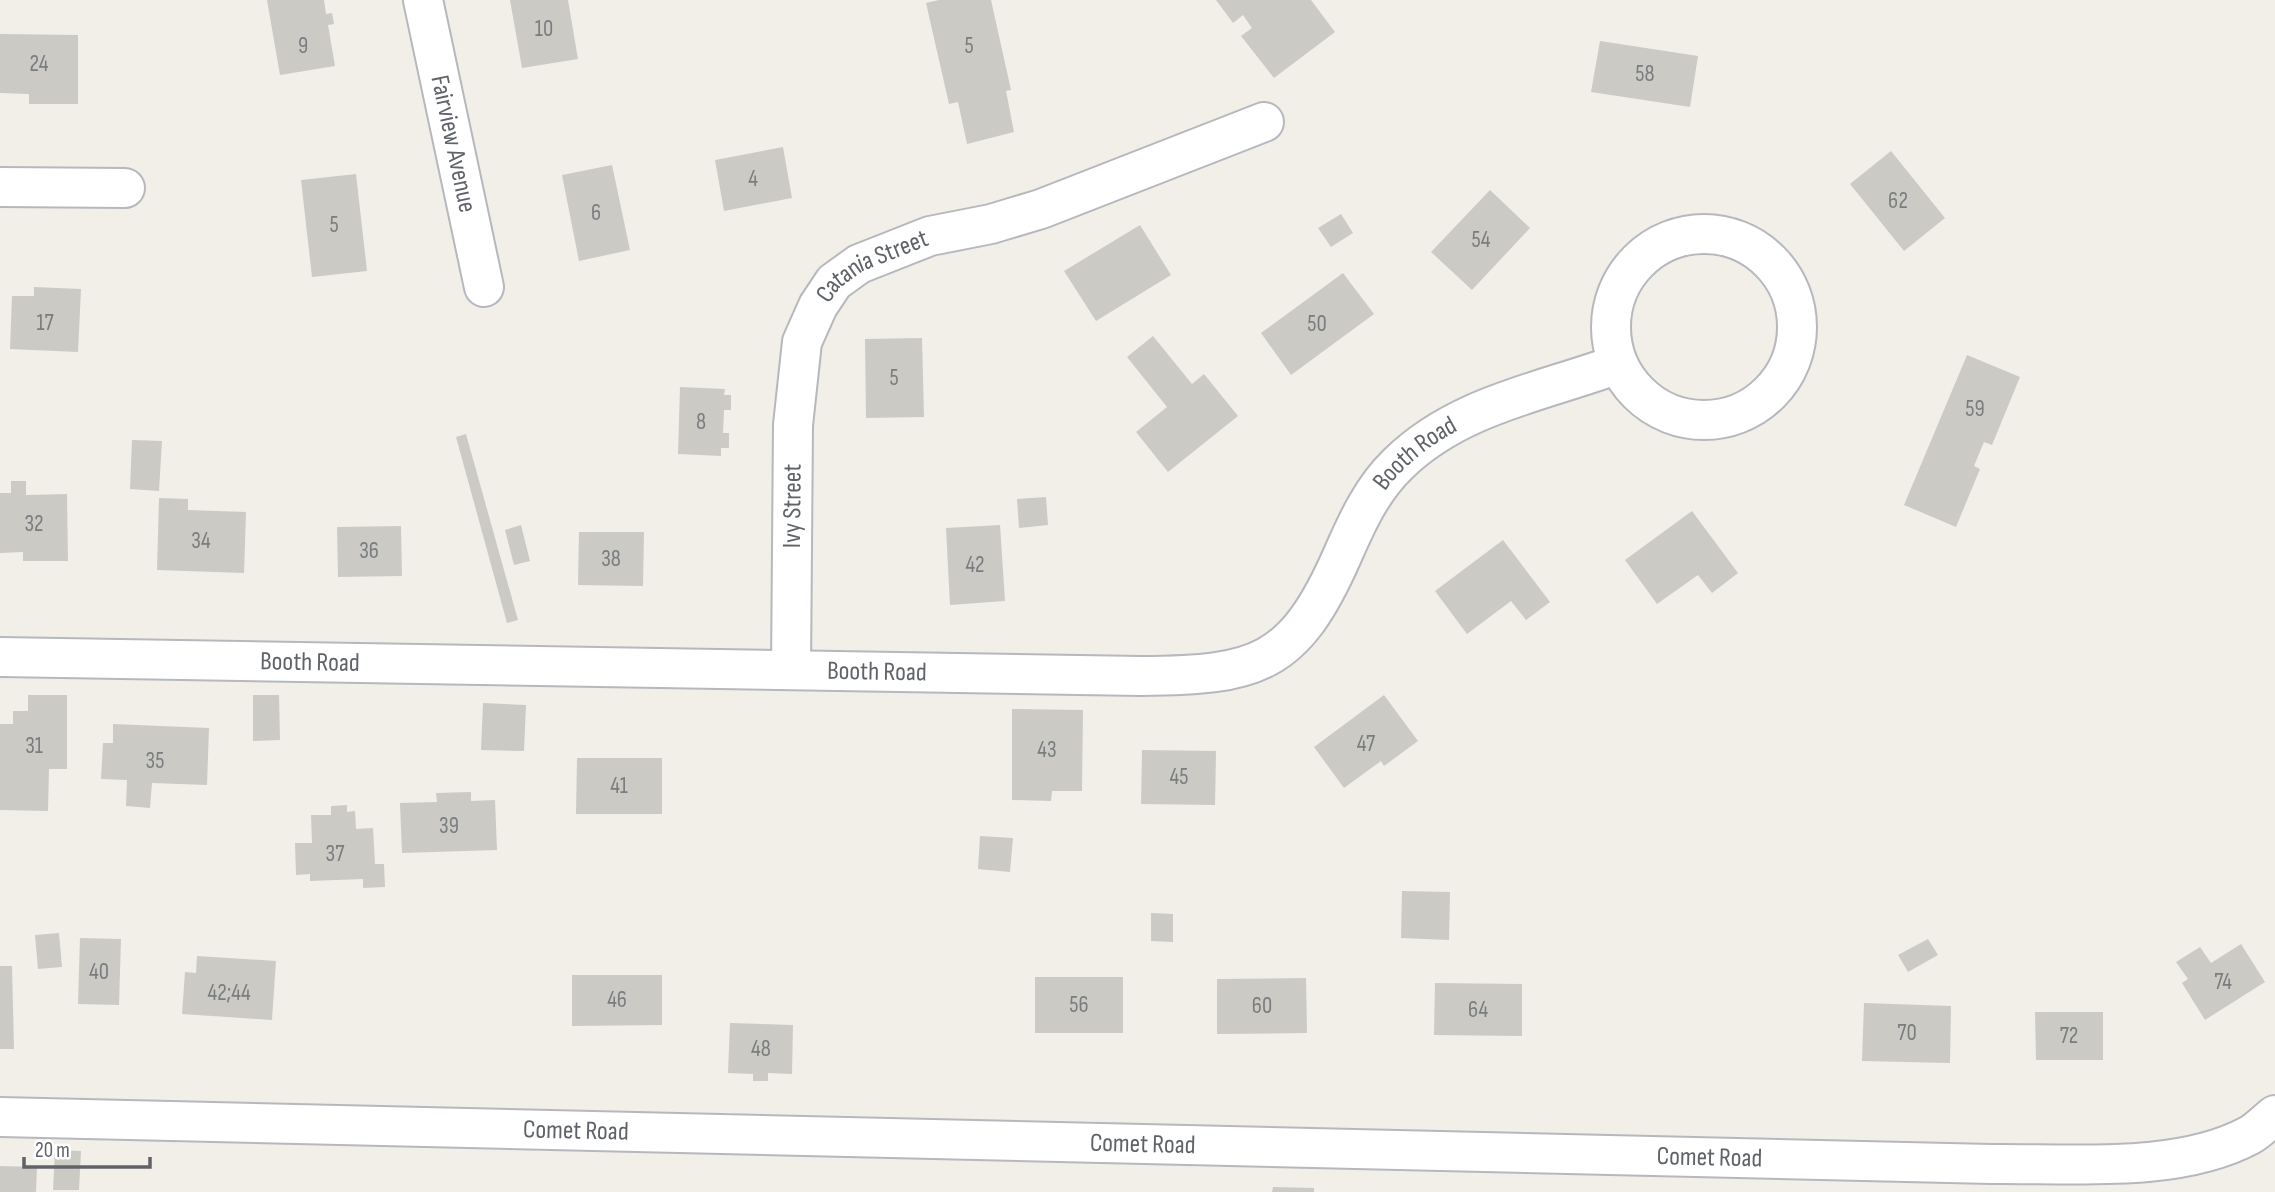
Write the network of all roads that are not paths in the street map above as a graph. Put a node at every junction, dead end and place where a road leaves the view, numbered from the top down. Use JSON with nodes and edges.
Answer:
{"nodes":[{"id":1,"x":424,"y":0,"type":"edge"},
{"id":2,"x":1264,"y":122,"type":"dead end"},
{"id":3,"x":0,"y":187,"type":"edge"},
{"id":4,"x":125,"y":188,"type":"dead end"},
{"id":5,"x":484,"y":288,"type":"dead end"},
{"id":6,"x":802,"y":342,"type":"joint"},
{"id":7,"x":1618,"y":364,"type":"junction"},
{"id":8,"x":0,"y":657,"type":"edge"},
{"id":9,"x":791,"y":670,"type":"junction"},
{"id":10,"x":2275,"y":1115,"type":"edge"},
{"id":11,"x":0,"y":1117,"type":"edge"}],
"edges":[{"from":1,"to":5,"type":"street","name":"Fairview Avenue"},
{"from":2,"to":6,"type":"street","name":"Catania Street"},
{"from":3,"to":4,"type":"street"},
{"from":6,"to":9,"type":"street","name":"Ivy Street"},
{"from":7,"to":7,"type":"street"},
{"from":7,"to":9,"type":"street","name":"Booth Road"},
{"from":8,"to":9,"type":"street","name":"Booth Road"},
{"from":10,"to":11,"type":"street","name":"Comet Road"}]}
